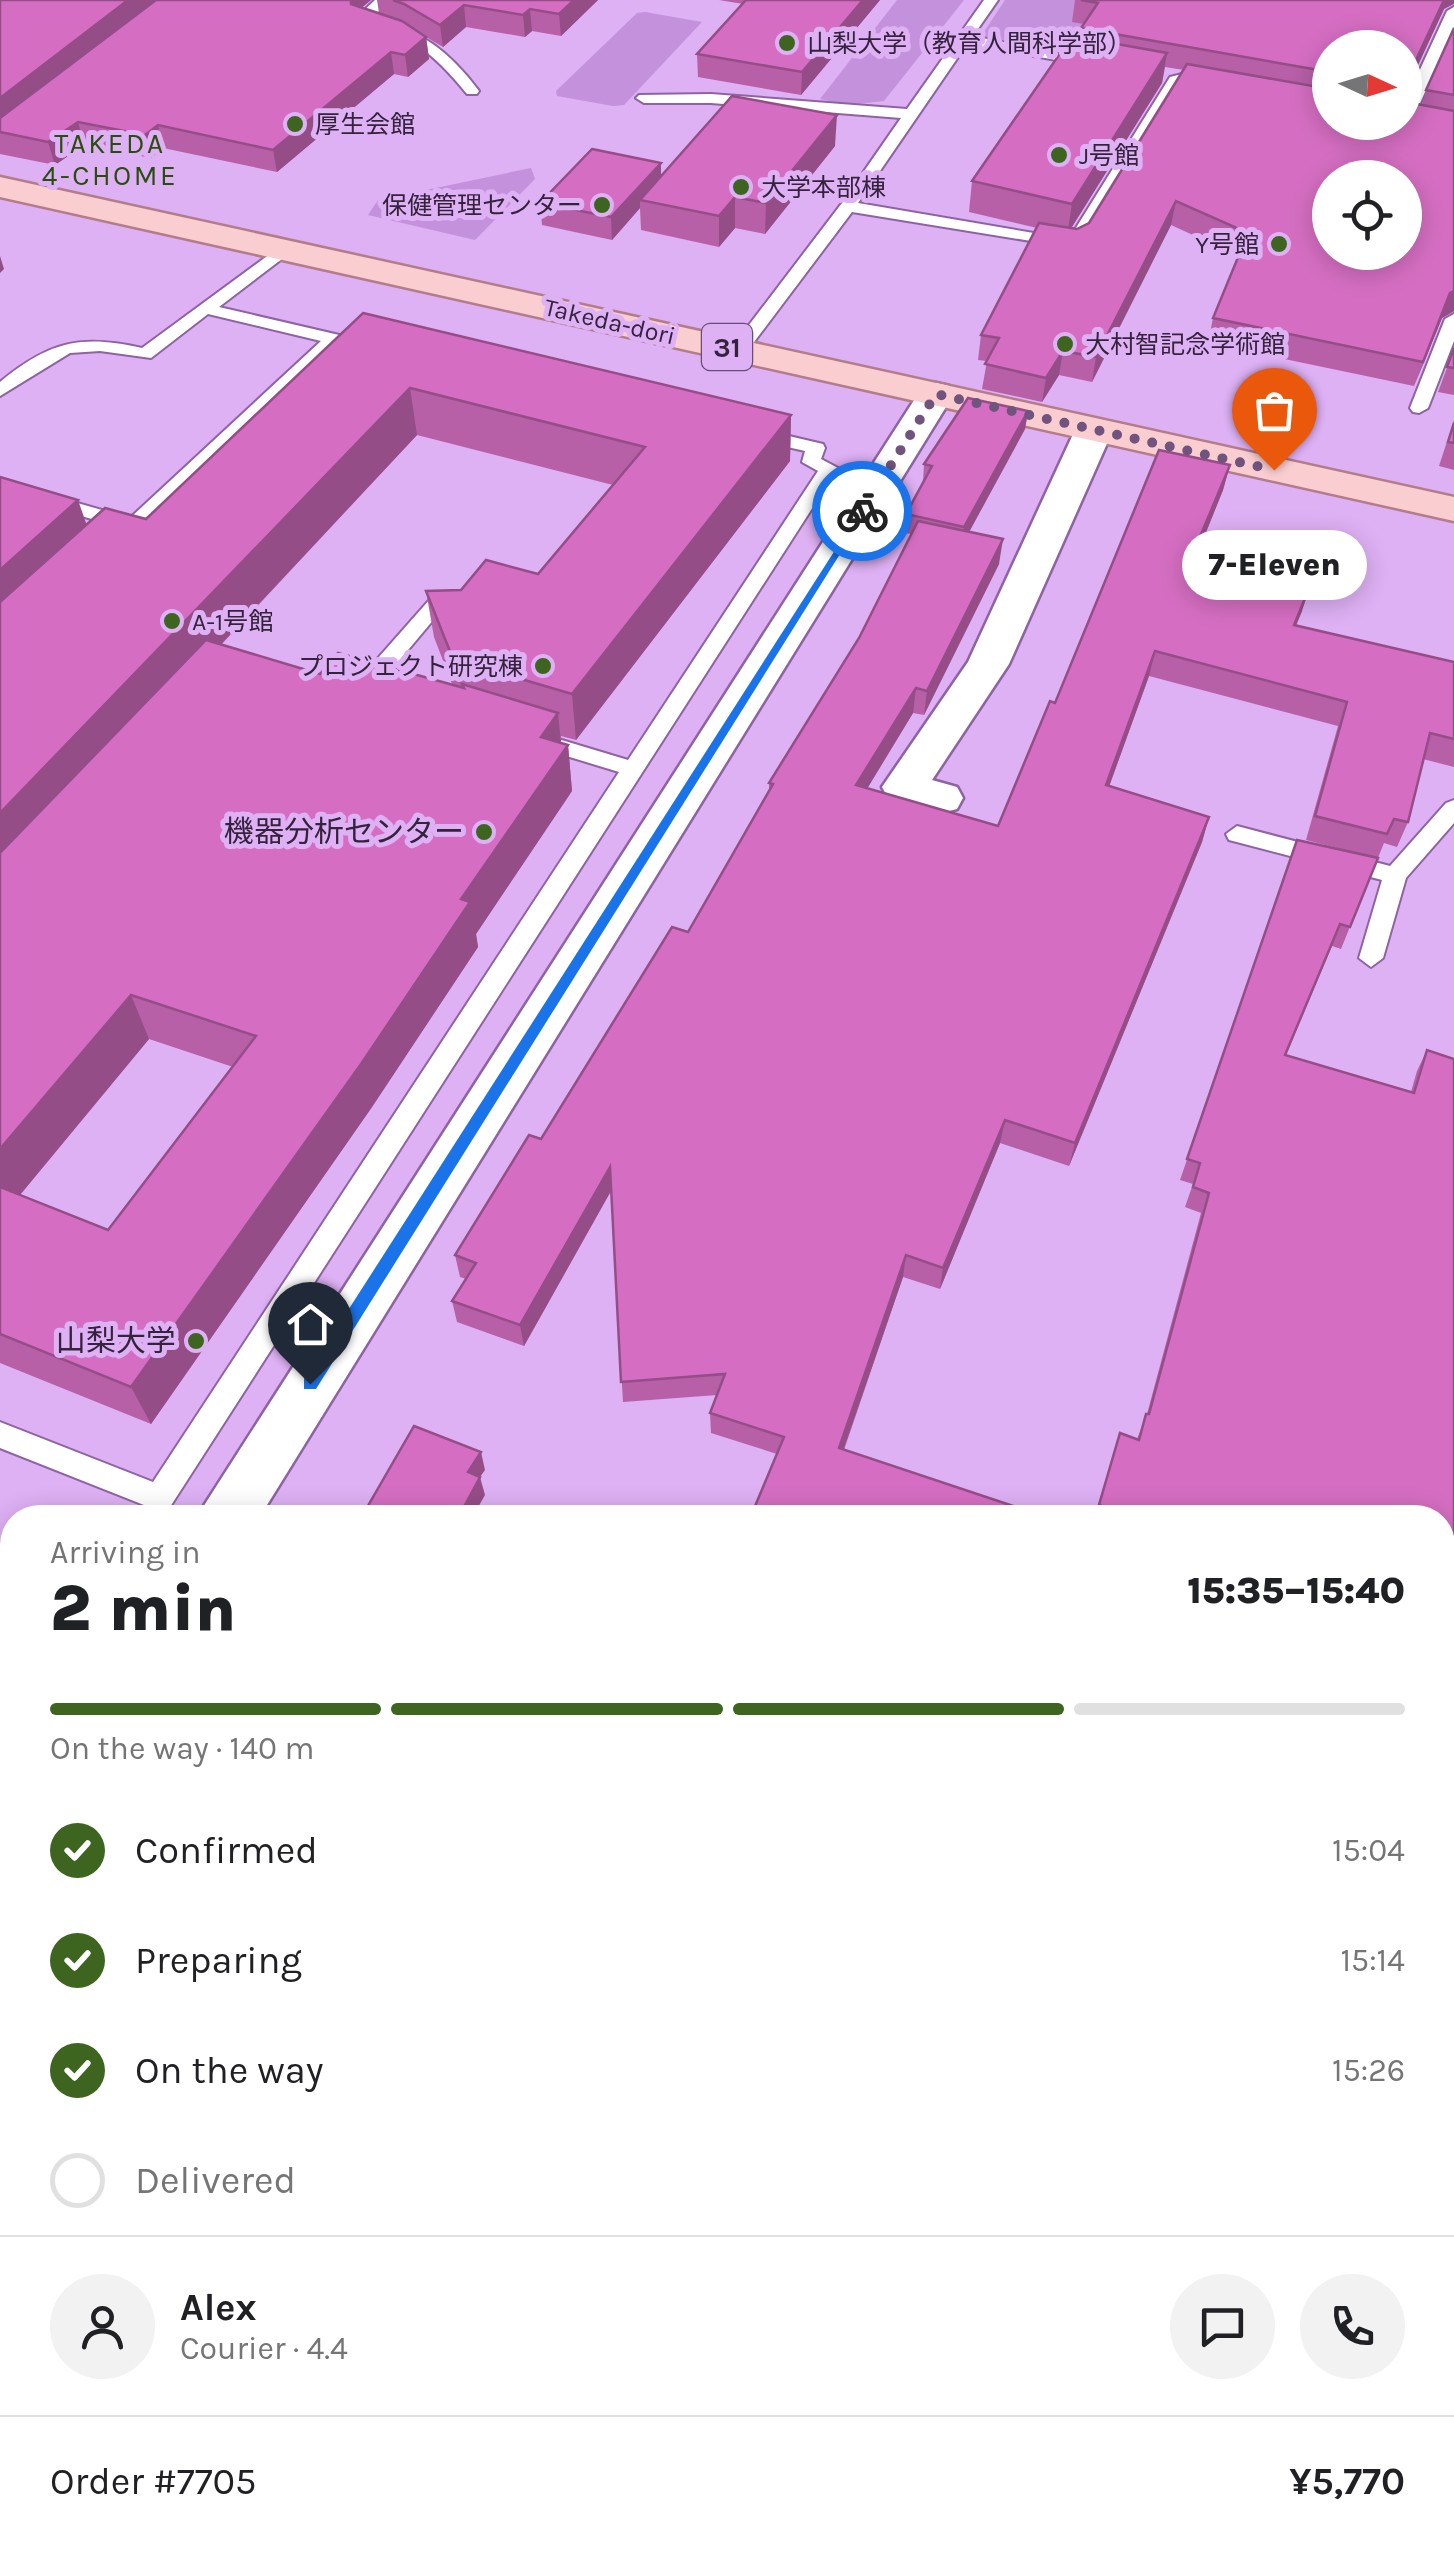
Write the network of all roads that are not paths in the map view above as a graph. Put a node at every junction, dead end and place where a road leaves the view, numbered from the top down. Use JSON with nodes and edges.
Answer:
{"nodes":[{"id":1,"x":384,"y":0,"type":"edge"},
{"id":2,"x":991,"y":0,"type":"edge"},
{"id":3,"x":1454,"y":11,"type":"edge"},
{"id":4,"x":964,"y":39,"type":"junction"},
{"id":5,"x":1119,"y":67,"type":"edge"},
{"id":6,"x":1158,"y":74,"type":"edge"},
{"id":7,"x":1177,"y":78,"type":"junction"},
{"id":8,"x":1196,"y":81,"type":"edge"},
{"id":9,"x":472,"y":90,"type":"dead end"},
{"id":10,"x":1422,"y":92,"type":"edge"},
{"id":11,"x":644,"y":98,"type":"dead end"},
{"id":12,"x":911,"y":114,"type":"junction"},
{"id":13,"x":0,"y":187,"type":"edge"},
{"id":14,"x":848,"y":206,"type":"junction"},
{"id":15,"x":285,"y":248,"type":"junction"},
{"id":16,"x":203,"y":308,"type":"junction"},
{"id":17,"x":1454,"y":319,"type":"edge"},
{"id":18,"x":334,"y":339,"type":"junction"},
{"id":19,"x":739,"y":350,"type":"junction"},
{"id":20,"x":392,"y":352,"type":"edge"},
{"id":21,"x":0,"y":358,"type":"edge"},
{"id":22,"x":30,"y":366,"type":"junction"},
{"id":23,"x":0,"y":391,"type":"edge"},
{"id":24,"x":936,"y":394,"type":"junction"},
{"id":25,"x":1418,"y":408,"type":"dead end"},
{"id":26,"x":1094,"y":430,"type":"junction"},
{"id":27,"x":738,"y":431,"type":"edge"},
{"id":28,"x":0,"y":487,"type":"edge"},
{"id":29,"x":1454,"y":509,"type":"edge"},
{"id":30,"x":133,"y":526,"type":"junction"},
{"id":31,"x":93,"y":563,"type":"edge"},
{"id":32,"x":438,"y":602,"type":"edge"},
{"id":33,"x":364,"y":688,"type":"edge"},
{"id":34,"x":508,"y":731,"type":"edge"},
{"id":35,"x":633,"y":768,"type":"junction"},
{"id":36,"x":941,"y":798,"type":"dead end"},
{"id":37,"x":1454,"y":808,"type":"edge"},
{"id":38,"x":1237,"y":834,"type":"dead end"},
{"id":39,"x":1395,"y":876,"type":"junction"},
{"id":40,"x":1372,"y":958,"type":"dead end"},
{"id":41,"x":0,"y":1436,"type":"edge"},
{"id":42,"x":234,"y":1505,"type":"edge"}],
"edges":[{"from":1,"to":9,"type":"lane"},
{"from":2,"to":4,"type":"lane"},
{"from":3,"to":10,"type":"lane"},
{"from":4,"to":5,"type":"lane"},
{"from":4,"to":12,"type":"lane"},
{"from":6,"to":7,"type":"lane"},
{"from":7,"to":8,"type":"lane"},
{"from":7,"to":14,"type":"lane"},
{"from":11,"to":12,"type":"lane"},
{"from":12,"to":14,"type":"lane"},
{"from":13,"to":15,"type":"main road","name":"Takeda-dori","number":"31"},
{"from":14,"to":19,"type":"lane"},
{"from":15,"to":16,"type":"lane"},
{"from":15,"to":19,"type":"main road","name":"Takeda-dori","number":"31"},
{"from":16,"to":18,"type":"lane"},
{"from":16,"to":22,"type":"lane"},
{"from":17,"to":25,"type":"lane"},
{"from":18,"to":20,"type":"lane"},
{"from":18,"to":30,"type":"lane"},
{"from":19,"to":24,"type":"main road","name":"Takeda-dori","number":"31"},
{"from":21,"to":22,"type":"lane"},
{"from":22,"to":23,"type":"lane"},
{"from":24,"to":26,"type":"main road","name":"Takeda-dori","number":"31"},
{"from":24,"to":42,"type":"street"},
{"from":26,"to":29,"type":"main road","name":"Takeda-dori","number":"31"},
{"from":26,"to":36,"type":"street"},
{"from":27,"to":35,"type":"lane"},
{"from":28,"to":30,"type":"lane"},
{"from":30,"to":31,"type":"lane"},
{"from":32,"to":33,"type":"lane"},
{"from":34,"to":35,"type":"lane"},
{"from":35,"to":41,"type":"lane"},
{"from":37,"to":39,"type":"lane"},
{"from":38,"to":39,"type":"lane"},
{"from":39,"to":40,"type":"lane"}]}
